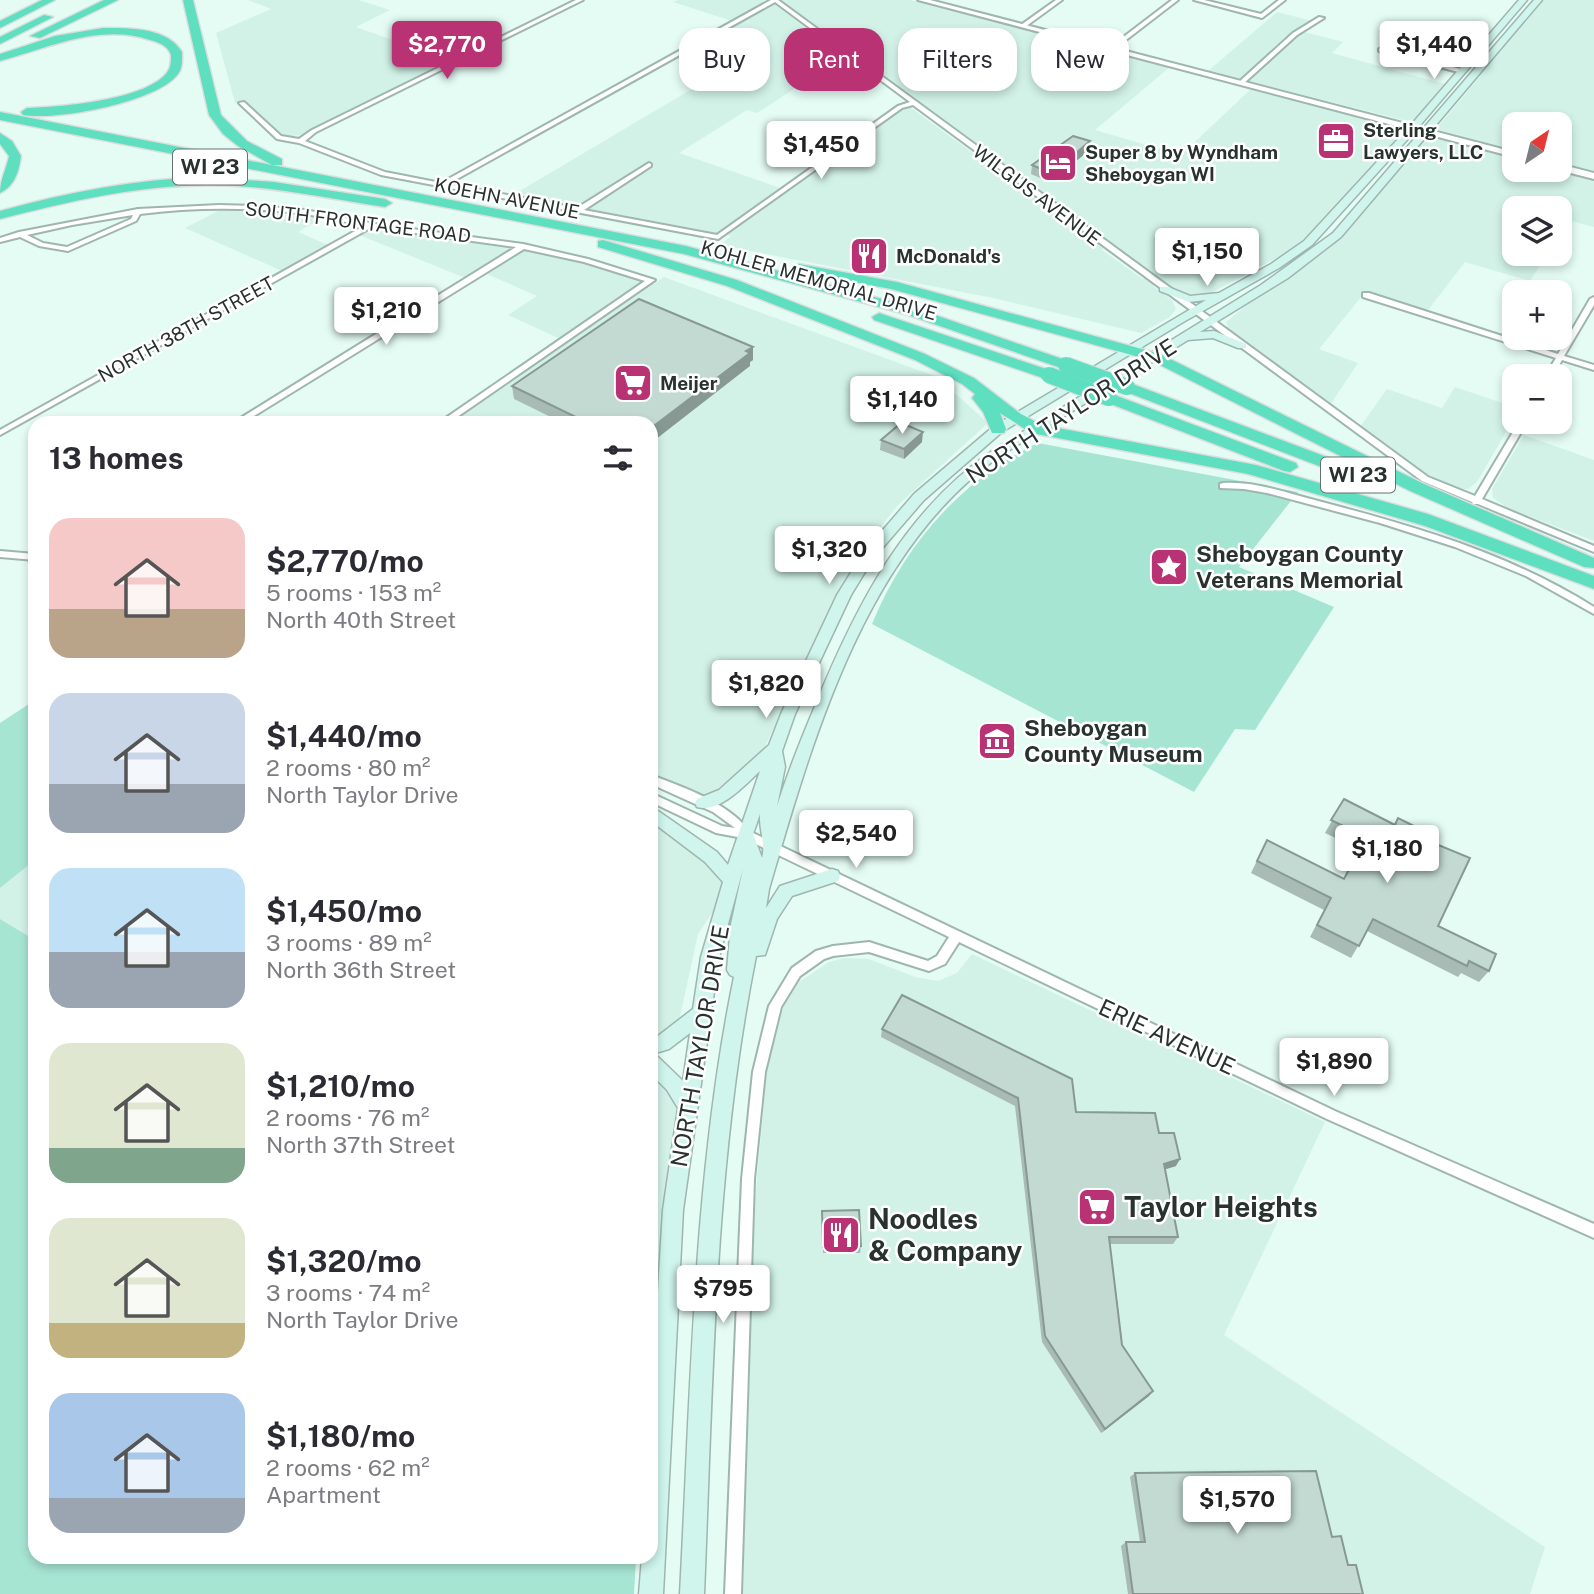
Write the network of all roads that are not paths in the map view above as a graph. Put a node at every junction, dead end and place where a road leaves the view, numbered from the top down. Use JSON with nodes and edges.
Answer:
{"nodes":[{"id":1,"x":50,"y":0,"type":"edge"},
{"id":2,"x":113,"y":0,"type":"edge"},
{"id":3,"x":188,"y":0,"type":"edge"},
{"id":4,"x":775,"y":0,"type":"edge"},
{"id":5,"x":922,"y":0,"type":"edge"},
{"id":6,"x":1059,"y":0,"type":"edge"},
{"id":7,"x":1175,"y":0,"type":"edge"},
{"id":8,"x":1197,"y":0,"type":"edge"},
{"id":9,"x":1282,"y":0,"type":"edge"},
{"id":10,"x":1523,"y":0,"type":"edge"},
{"id":11,"x":1538,"y":0,"type":"edge"},
{"id":12,"x":576,"y":1,"type":"edge"},
{"id":13,"x":939,"y":2,"type":"edge"},
{"id":14,"x":71,"y":6,"type":"dead end"},
{"id":15,"x":1321,"y":19,"type":"dead end"},
{"id":16,"x":0,"y":25,"type":"edge"},
{"id":17,"x":1023,"y":26,"type":"junction"},
{"id":18,"x":1031,"y":28,"type":"edge"},
{"id":19,"x":1129,"y":35,"type":"edge"},
{"id":20,"x":0,"y":41,"type":"edge"},
{"id":21,"x":1381,"y":50,"type":"dead end"},
{"id":22,"x":1129,"y":54,"type":"edge"},
{"id":23,"x":0,"y":56,"type":"edge"},
{"id":24,"x":1462,"y":71,"type":"junction"},
{"id":25,"x":1241,"y":83,"type":"junction"},
{"id":26,"x":242,"y":103,"type":"dead end"},
{"id":27,"x":914,"y":103,"type":"junction"},
{"id":28,"x":0,"y":113,"type":"edge"},
{"id":29,"x":0,"y":126,"type":"edge"},
{"id":30,"x":1413,"y":128,"type":"junction"},
{"id":31,"x":1427,"y":132,"type":"junction"},
{"id":32,"x":0,"y":137,"type":"edge"},
{"id":33,"x":300,"y":141,"type":"junction"},
{"id":34,"x":1502,"y":152,"type":"edge"},
{"id":35,"x":649,"y":165,"type":"dead end"},
{"id":36,"x":1572,"y":170,"type":"edge"},
{"id":37,"x":1594,"y":176,"type":"edge"},
{"id":38,"x":442,"y":185,"type":"junction"},
{"id":39,"x":0,"y":189,"type":"edge"},
{"id":40,"x":395,"y":192,"type":"junction"},
{"id":41,"x":421,"y":208,"type":"junction"},
{"id":42,"x":138,"y":211,"type":"junction"},
{"id":43,"x":577,"y":211,"type":"junction"},
{"id":44,"x":0,"y":215,"type":"edge"},
{"id":45,"x":372,"y":225,"type":"junction"},
{"id":46,"x":19,"y":234,"type":"junction"},
{"id":47,"x":0,"y":240,"type":"edge"},
{"id":48,"x":603,"y":244,"type":"junction"},
{"id":49,"x":523,"y":246,"type":"junction"},
{"id":50,"x":686,"y":250,"type":"junction"},
{"id":51,"x":1164,"y":289,"type":"junction"},
{"id":52,"x":1233,"y":291,"type":"junction"},
{"id":53,"x":1366,"y":295,"type":"dead end"},
{"id":54,"x":1594,"y":299,"type":"edge"},
{"id":55,"x":1195,"y":312,"type":"junction"},
{"id":56,"x":1210,"y":322,"type":"junction"},
{"id":57,"x":868,"y":336,"type":"junction"},
{"id":58,"x":1174,"y":344,"type":"junction"},
{"id":59,"x":1242,"y":346,"type":"junction"},
{"id":60,"x":1130,"y":350,"type":"junction"},
{"id":61,"x":1154,"y":356,"type":"junction"},
{"id":62,"x":1560,"y":357,"type":"junction"},
{"id":63,"x":1556,"y":364,"type":"edge"},
{"id":64,"x":1594,"y":368,"type":"edge"},
{"id":65,"x":1209,"y":384,"type":"junction"},
{"id":66,"x":30,"y":416,"type":"edge"},
{"id":67,"x":248,"y":416,"type":"edge"},
{"id":68,"x":453,"y":416,"type":"edge"},
{"id":69,"x":28,"y":417,"type":"edge"},
{"id":70,"x":1015,"y":417,"type":"junction"},
{"id":71,"x":998,"y":429,"type":"junction"},
{"id":72,"x":1037,"y":429,"type":"junction"},
{"id":73,"x":0,"y":433,"type":"edge"},
{"id":74,"x":1516,"y":434,"type":"edge"},
{"id":75,"x":1223,"y":486,"type":"dead end"},
{"id":76,"x":1476,"y":502,"type":"junction"},
{"id":77,"x":1433,"y":522,"type":"junction"},
{"id":78,"x":0,"y":554,"type":"edge"},
{"id":79,"x":28,"y":554,"type":"edge"},
{"id":80,"x":1593,"y":559,"type":"edge"},
{"id":81,"x":1594,"y":583,"type":"edge"},
{"id":82,"x":1594,"y":611,"type":"edge"},
{"id":83,"x":776,"y":746,"type":"junction"},
{"id":84,"x":658,"y":782,"type":"edge"},
{"id":85,"x":658,"y":800,"type":"edge"},
{"id":86,"x":703,"y":803,"type":"junction"},
{"id":87,"x":658,"y":817,"type":"edge"},
{"id":88,"x":745,"y":834,"type":"junction"},
{"id":89,"x":772,"y":848,"type":"junction"},
{"id":90,"x":832,"y":876,"type":"junction"},
{"id":91,"x":732,"y":880,"type":"junction"},
{"id":92,"x":956,"y":936,"type":"junction"},
{"id":93,"x":702,"y":1013,"type":"junction"},
{"id":94,"x":734,"y":1015,"type":"junction"},
{"id":95,"x":658,"y":1044,"type":"edge"},
{"id":96,"x":658,"y":1069,"type":"edge"},
{"id":97,"x":688,"y":1107,"type":"junction"},
{"id":98,"x":1594,"y":1231,"type":"edge"},
{"id":99,"x":658,"y":1472,"type":"edge"},
{"id":100,"x":653,"y":1564,"type":"edge"},
{"id":101,"x":651,"y":1594,"type":"edge"},
{"id":102,"x":692,"y":1594,"type":"edge"},
{"id":103,"x":733,"y":1594,"type":"edge"}],
"edges":[{"from":1,"to":16,"type":"highway"},
{"from":2,"to":23,"type":"highway"},
{"from":3,"to":40,"type":"highway"},
{"from":4,"to":27,"type":"street","name":"WILGUS AVENUE"},
{"from":4,"to":38,"type":"street"},
{"from":5,"to":13,"type":"street"},
{"from":6,"to":17,"type":"street"},
{"from":7,"to":19,"type":"street"},
{"from":8,"to":9,"type":"street"},
{"from":10,"to":24,"type":"main road","name":"NORTH TAYLOR DRIVE"},
{"from":11,"to":31,"type":"main road","name":"NORTH TAYLOR DRIVE"},
{"from":12,"to":33,"type":"street"},
{"from":13,"to":17,"type":"street"},
{"from":14,"to":20,"type":"highway"},
{"from":15,"to":25,"type":"street"},
{"from":17,"to":18,"type":"street"},
{"from":21,"to":24,"type":"street"},
{"from":22,"to":25,"type":"street"},
{"from":23,"to":28,"type":"highway"},
{"from":24,"to":30,"type":"main road","name":"NORTH TAYLOR DRIVE"},
{"from":25,"to":30,"type":"street"},
{"from":26,"to":33,"type":"street","name":"KOEHN AVENUE"},
{"from":27,"to":43,"type":"street","name":"KOEHN AVENUE"},
{"from":27,"to":51,"type":"street","name":"WILGUS AVENUE"},
{"from":28,"to":40,"type":"highway","name":"KOHLER MEMORIAL DRIVE","number":"WI 23"},
{"from":29,"to":41,"type":"highway","name":"KOHLER MEMORIAL DRIVE","number":"WI 23"},
{"from":30,"to":31,"type":"street"},
{"from":30,"to":52,"type":"main road","name":"NORTH TAYLOR DRIVE"},
{"from":31,"to":34,"type":"street"},
{"from":31,"to":56,"type":"main road","name":"NORTH TAYLOR DRIVE"},
{"from":32,"to":39,"type":"highway"},
{"from":33,"to":38,"type":"street","name":"KOEHN AVENUE"},
{"from":35,"to":43,"type":"street"},
{"from":36,"to":37,"type":"street"},
{"from":38,"to":43,"type":"street","name":"KOEHN AVENUE"},
{"from":40,"to":50,"type":"highway","name":"KOHLER MEMORIAL DRIVE","number":"WI 23"},
{"from":41,"to":44,"type":"highway"},
{"from":41,"to":48,"type":"highway","name":"KOHLER MEMORIAL DRIVE","number":"WI 23"},
{"from":42,"to":45,"type":"street","name":"SOUTH FRONTAGE ROAD"},
{"from":42,"to":46,"type":"street","name":"SOUTH FRONTAGE ROAD"},
{"from":42,"to":46,"type":"street"},
{"from":45,"to":49,"type":"street","name":"SOUTH FRONTAGE ROAD"},
{"from":45,"to":66,"type":"street","name":"NORTH 38TH STREET"},
{"from":46,"to":47,"type":"street","name":"SOUTH FRONTAGE ROAD"},
{"from":48,"to":57,"type":"highway"},
{"from":48,"to":77,"type":"highway","name":"KOHLER MEMORIAL DRIVE","number":"WI 23","bridge":true},
{"from":49,"to":67,"type":"street"},
{"from":49,"to":68,"type":"street","name":"SOUTH FRONTAGE ROAD"},
{"from":50,"to":60,"type":"highway"},
{"from":50,"to":80,"type":"highway","name":"KOHLER MEMORIAL DRIVE","number":"WI 23","bridge":true},
{"from":51,"to":52,"type":"main road"},
{"from":51,"to":55,"type":"street","name":"WILGUS AVENUE"},
{"from":52,"to":55,"type":"main road","name":"NORTH TAYLOR DRIVE"},
{"from":53,"to":62,"type":"street"},
{"from":54,"to":62,"type":"street"},
{"from":55,"to":56,"type":"street","name":"WILGUS AVENUE"},
{"from":55,"to":60,"type":"main road","name":"NORTH TAYLOR DRIVE"},
{"from":56,"to":58,"type":"main road","name":"NORTH TAYLOR DRIVE"},
{"from":56,"to":59,"type":"street","name":"WILGUS AVENUE"},
{"from":57,"to":70,"type":"highway"},
{"from":57,"to":71,"type":"highway"},
{"from":58,"to":59,"type":"main road"},
{"from":58,"to":61,"type":"main road","name":"NORTH TAYLOR DRIVE"},
{"from":58,"to":65,"type":"highway"},
{"from":59,"to":76,"type":"street","name":"WILGUS AVENUE"},
{"from":60,"to":61,"type":"highway"},
{"from":60,"to":70,"type":"main road","name":"NORTH TAYLOR DRIVE"},
{"from":61,"to":65,"type":"highway"},
{"from":61,"to":72,"type":"main road","name":"NORTH TAYLOR DRIVE"},
{"from":62,"to":63,"type":"street"},
{"from":62,"to":64,"type":"street"},
{"from":65,"to":80,"type":"highway"},
{"from":69,"to":73,"type":"street","name":"NORTH 38TH STREET"},
{"from":70,"to":71,"type":"main road","name":"NORTH TAYLOR DRIVE"},
{"from":70,"to":72,"type":"highway"},
{"from":71,"to":83,"type":"main road","name":"NORTH TAYLOR DRIVE"},
{"from":72,"to":77,"type":"highway"},
{"from":72,"to":89,"type":"main road","name":"NORTH TAYLOR DRIVE"},
{"from":74,"to":76,"type":"street"},
{"from":75,"to":82,"type":"street"},
{"from":76,"to":80,"type":"street","name":"WILGUS AVENUE"},
{"from":77,"to":81,"type":"highway","name":"KOHLER MEMORIAL DRIVE","number":"WI 23"},
{"from":78,"to":79,"type":"street"},
{"from":83,"to":86,"type":"main road"},
{"from":83,"to":88,"type":"main road","name":"NORTH TAYLOR DRIVE"},
{"from":83,"to":89,"type":"main road"},
{"from":84,"to":86,"type":"street","name":"ERIE AVENUE"},
{"from":85,"to":88,"type":"street","name":"ERIE AVENUE"},
{"from":86,"to":88,"type":"street","name":"ERIE AVENUE"},
{"from":87,"to":91,"type":"main road"},
{"from":88,"to":89,"type":"street","name":"ERIE AVENUE"},
{"from":88,"to":91,"type":"main road","name":"NORTH TAYLOR DRIVE"},
{"from":88,"to":94,"type":"main road"},
{"from":89,"to":90,"type":"street","name":"ERIE AVENUE"},
{"from":89,"to":94,"type":"main road","name":"NORTH TAYLOR DRIVE"},
{"from":90,"to":92,"type":"street","name":"ERIE AVENUE"},
{"from":90,"to":94,"type":"main road"},
{"from":91,"to":93,"type":"main road","name":"NORTH TAYLOR DRIVE"},
{"from":92,"to":98,"type":"street","name":"ERIE AVENUE"},
{"from":92,"to":103,"type":"street"},
{"from":93,"to":95,"type":"main road"},
{"from":93,"to":97,"type":"main road","name":"NORTH TAYLOR DRIVE"},
{"from":94,"to":102,"type":"main road","name":"NORTH TAYLOR DRIVE"},
{"from":96,"to":97,"type":"main road"},
{"from":97,"to":99,"type":"main road","name":"NORTH TAYLOR DRIVE"},
{"from":100,"to":101,"type":"main road","name":"NORTH TAYLOR DRIVE"}]}
